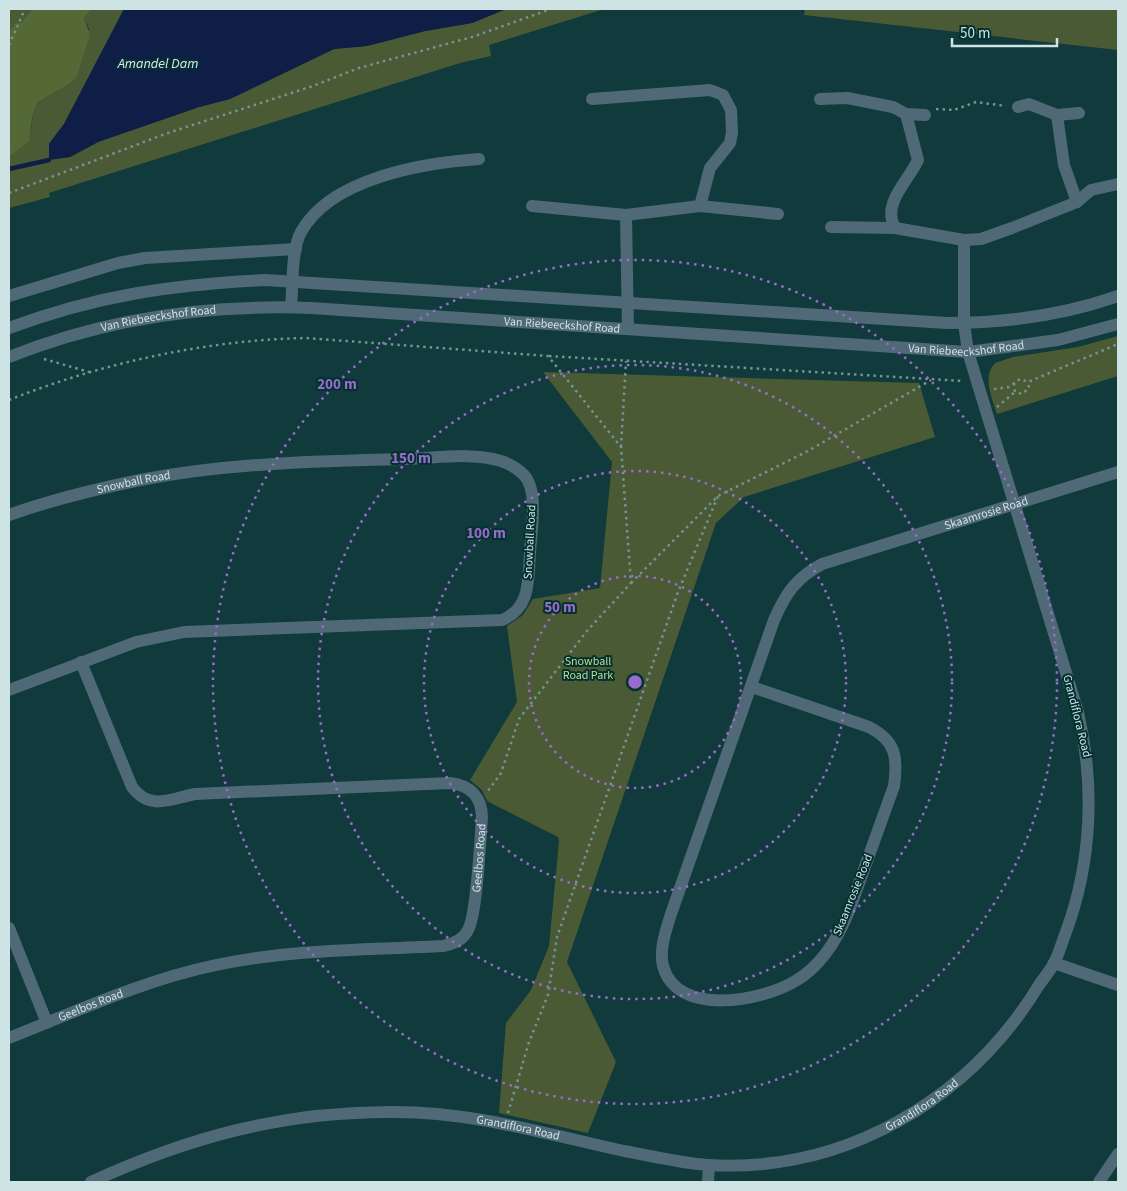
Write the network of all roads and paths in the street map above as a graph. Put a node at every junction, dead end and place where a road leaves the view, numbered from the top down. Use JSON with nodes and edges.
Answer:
{"nodes":[{"id":1,"x":25,"y":9,"type":"edge"},
{"id":2,"x":551,"y":9,"type":"edge"},
{"id":3,"x":546,"y":10,"type":"edge"},
{"id":4,"x":9,"y":45,"type":"edge"},
{"id":5,"x":592,"y":99,"type":"dead end"},
{"id":6,"x":820,"y":99,"type":"dead end"},
{"id":7,"x":1018,"y":107,"type":"joint"},
{"id":8,"x":1079,"y":113,"type":"dead end"},
{"id":9,"x":906,"y":114,"type":"junction"},
{"id":10,"x":925,"y":115,"type":"joint"},
{"id":11,"x":1057,"y":115,"type":"junction"},
{"id":12,"x":479,"y":159,"type":"dead end"},
{"id":13,"x":1118,"y":184,"type":"edge"},
{"id":14,"x":9,"y":193,"type":"edge"},
{"id":15,"x":1077,"y":202,"type":"junction"},
{"id":16,"x":532,"y":206,"type":"dead end"},
{"id":17,"x":700,"y":206,"type":"junction"},
{"id":18,"x":778,"y":214,"type":"dead end"},
{"id":19,"x":626,"y":215,"type":"junction"},
{"id":20,"x":831,"y":227,"type":"dead end"},
{"id":21,"x":895,"y":228,"type":"junction"},
{"id":22,"x":964,"y":240,"type":"junction"},
{"id":23,"x":296,"y":249,"type":"junction"},
{"id":24,"x":293,"y":280,"type":"junction"},
{"id":25,"x":9,"y":296,"type":"edge"},
{"id":26,"x":1118,"y":296,"type":"edge"},
{"id":27,"x":628,"y":302,"type":"junction"},
{"id":28,"x":291,"y":308,"type":"junction"},
{"id":29,"x":964,"y":323,"type":"junction"},
{"id":30,"x":1118,"y":324,"type":"edge"},
{"id":31,"x":9,"y":328,"type":"edge"},
{"id":32,"x":628,"y":329,"type":"junction"},
{"id":33,"x":1118,"y":344,"type":"edge"},
{"id":34,"x":21,"y":352,"type":"junction"},
{"id":35,"x":968,"y":352,"type":"junction"},
{"id":36,"x":548,"y":356,"type":"dead end"},
{"id":37,"x":9,"y":357,"type":"edge"},
{"id":38,"x":626,"y":361,"type":"junction"},
{"id":39,"x":90,"y":372,"type":"dead end"},
{"id":40,"x":932,"y":379,"type":"junction"},
{"id":41,"x":1014,"y":382,"type":"junction"},
{"id":42,"x":1028,"y":382,"type":"junction"},
{"id":43,"x":980,"y":390,"type":"junction"},
{"id":44,"x":1015,"y":392,"type":"junction"},
{"id":45,"x":988,"y":414,"type":"junction"},
{"id":46,"x":621,"y":446,"type":"dead end"},
{"id":47,"x":1118,"y":472,"type":"edge"},
{"id":48,"x":718,"y":496,"type":"junction"},
{"id":49,"x":1016,"y":504,"type":"junction"},
{"id":50,"x":9,"y":515,"type":"edge"},
{"id":51,"x":631,"y":583,"type":"dead end"},
{"id":52,"x":80,"y":662,"type":"junction"},
{"id":53,"x":752,"y":687,"type":"junction"},
{"id":54,"x":9,"y":690,"type":"edge"},
{"id":55,"x":9,"y":928,"type":"edge"},
{"id":56,"x":1054,"y":963,"type":"junction"},
{"id":57,"x":1118,"y":985,"type":"edge"},
{"id":58,"x":47,"y":1023,"type":"junction"},
{"id":59,"x":9,"y":1038,"type":"edge"},
{"id":60,"x":504,"y":1123,"type":"junction"},
{"id":61,"x":1118,"y":1154,"type":"edge"},
{"id":62,"x":709,"y":1165,"type":"junction"},
{"id":63,"x":91,"y":1182,"type":"edge"},
{"id":64,"x":708,"y":1182,"type":"edge"},
{"id":65,"x":1099,"y":1182,"type":"edge"}],
"edges":[{"from":1,"to":4,"type":"path"},
{"from":2,"to":3,"type":"path"},
{"from":3,"to":14,"type":"path"},
{"from":5,"to":17,"type":"street"},
{"from":6,"to":9,"type":"street"},
{"from":7,"to":10,"type":"path"},
{"from":7,"to":11,"type":"street"},
{"from":8,"to":11,"type":"street"},
{"from":9,"to":10,"type":"street"},
{"from":9,"to":21,"type":"street"},
{"from":11,"to":15,"type":"street"},
{"from":12,"to":23,"type":"street"},
{"from":13,"to":15,"type":"street"},
{"from":15,"to":22,"type":"street"},
{"from":16,"to":19,"type":"street"},
{"from":17,"to":18,"type":"street"},
{"from":17,"to":19,"type":"street"},
{"from":19,"to":27,"type":"street"},
{"from":20,"to":21,"type":"street"},
{"from":21,"to":22,"type":"street"},
{"from":22,"to":29,"type":"street","name":"Grandiflora Road"},
{"from":23,"to":24,"type":"street"},
{"from":23,"to":25,"type":"street"},
{"from":24,"to":27,"type":"street","name":"Van Riebeeckshof Road"},
{"from":24,"to":28,"type":"street"},
{"from":24,"to":31,"type":"street","name":"Van Riebeeckshof Road"},
{"from":26,"to":29,"type":"street","name":"Van Riebeeckshof Road"},
{"from":27,"to":29,"type":"street","name":"Van Riebeeckshof Road"},
{"from":27,"to":32,"type":"street"},
{"from":28,"to":32,"type":"street","name":"Van Riebeeckshof Road"},
{"from":28,"to":34,"type":"street","name":"Van Riebeeckshof Road"},
{"from":29,"to":35,"type":"street","name":"Grandiflora Road"},
{"from":30,"to":35,"type":"street","name":"Van Riebeeckshof Road"},
{"from":32,"to":35,"type":"street","name":"Van Riebeeckshof Road"},
{"from":33,"to":42,"type":"path"},
{"from":34,"to":37,"type":"street","name":"Van Riebeeckshof Road"},
{"from":34,"to":39,"type":"path"},
{"from":35,"to":43,"type":"street","name":"Grandiflora Road"},
{"from":36,"to":38,"type":"path"},
{"from":38,"to":40,"type":"path"},
{"from":38,"to":46,"type":"path"},
{"from":40,"to":43,"type":"path"},
{"from":40,"to":48,"type":"path"},
{"from":41,"to":42,"type":"path"},
{"from":41,"to":43,"type":"path"},
{"from":41,"to":44,"type":"path"},
{"from":42,"to":44,"type":"path"},
{"from":43,"to":45,"type":"street","name":"Grandiflora Road"},
{"from":44,"to":45,"type":"path"},
{"from":45,"to":49,"type":"street","name":"Grandiflora Road"},
{"from":47,"to":49,"type":"street","name":"Skaamrosie Road"},
{"from":48,"to":51,"type":"path"},
{"from":48,"to":60,"type":"path"},
{"from":49,"to":53,"type":"street","name":"Skaamrosie Road"},
{"from":49,"to":56,"type":"street","name":"Grandiflora Road"},
{"from":50,"to":52,"type":"street","name":"Snowball Road"},
{"from":52,"to":54,"type":"street","name":"Snowball Road"},
{"from":52,"to":58,"type":"street","name":"Geelbos Road"},
{"from":53,"to":53,"type":"street","name":"Skaamrosie Road"},
{"from":55,"to":58,"type":"street"},
{"from":56,"to":57,"type":"street"},
{"from":56,"to":62,"type":"street","name":"Grandiflora Road"},
{"from":58,"to":59,"type":"street","name":"Geelbos Road"},
{"from":60,"to":62,"type":"street","name":"Grandiflora Road"},
{"from":60,"to":63,"type":"street","name":"Grandiflora Road"},
{"from":61,"to":65,"type":"street"},
{"from":62,"to":64,"type":"street"}]}
